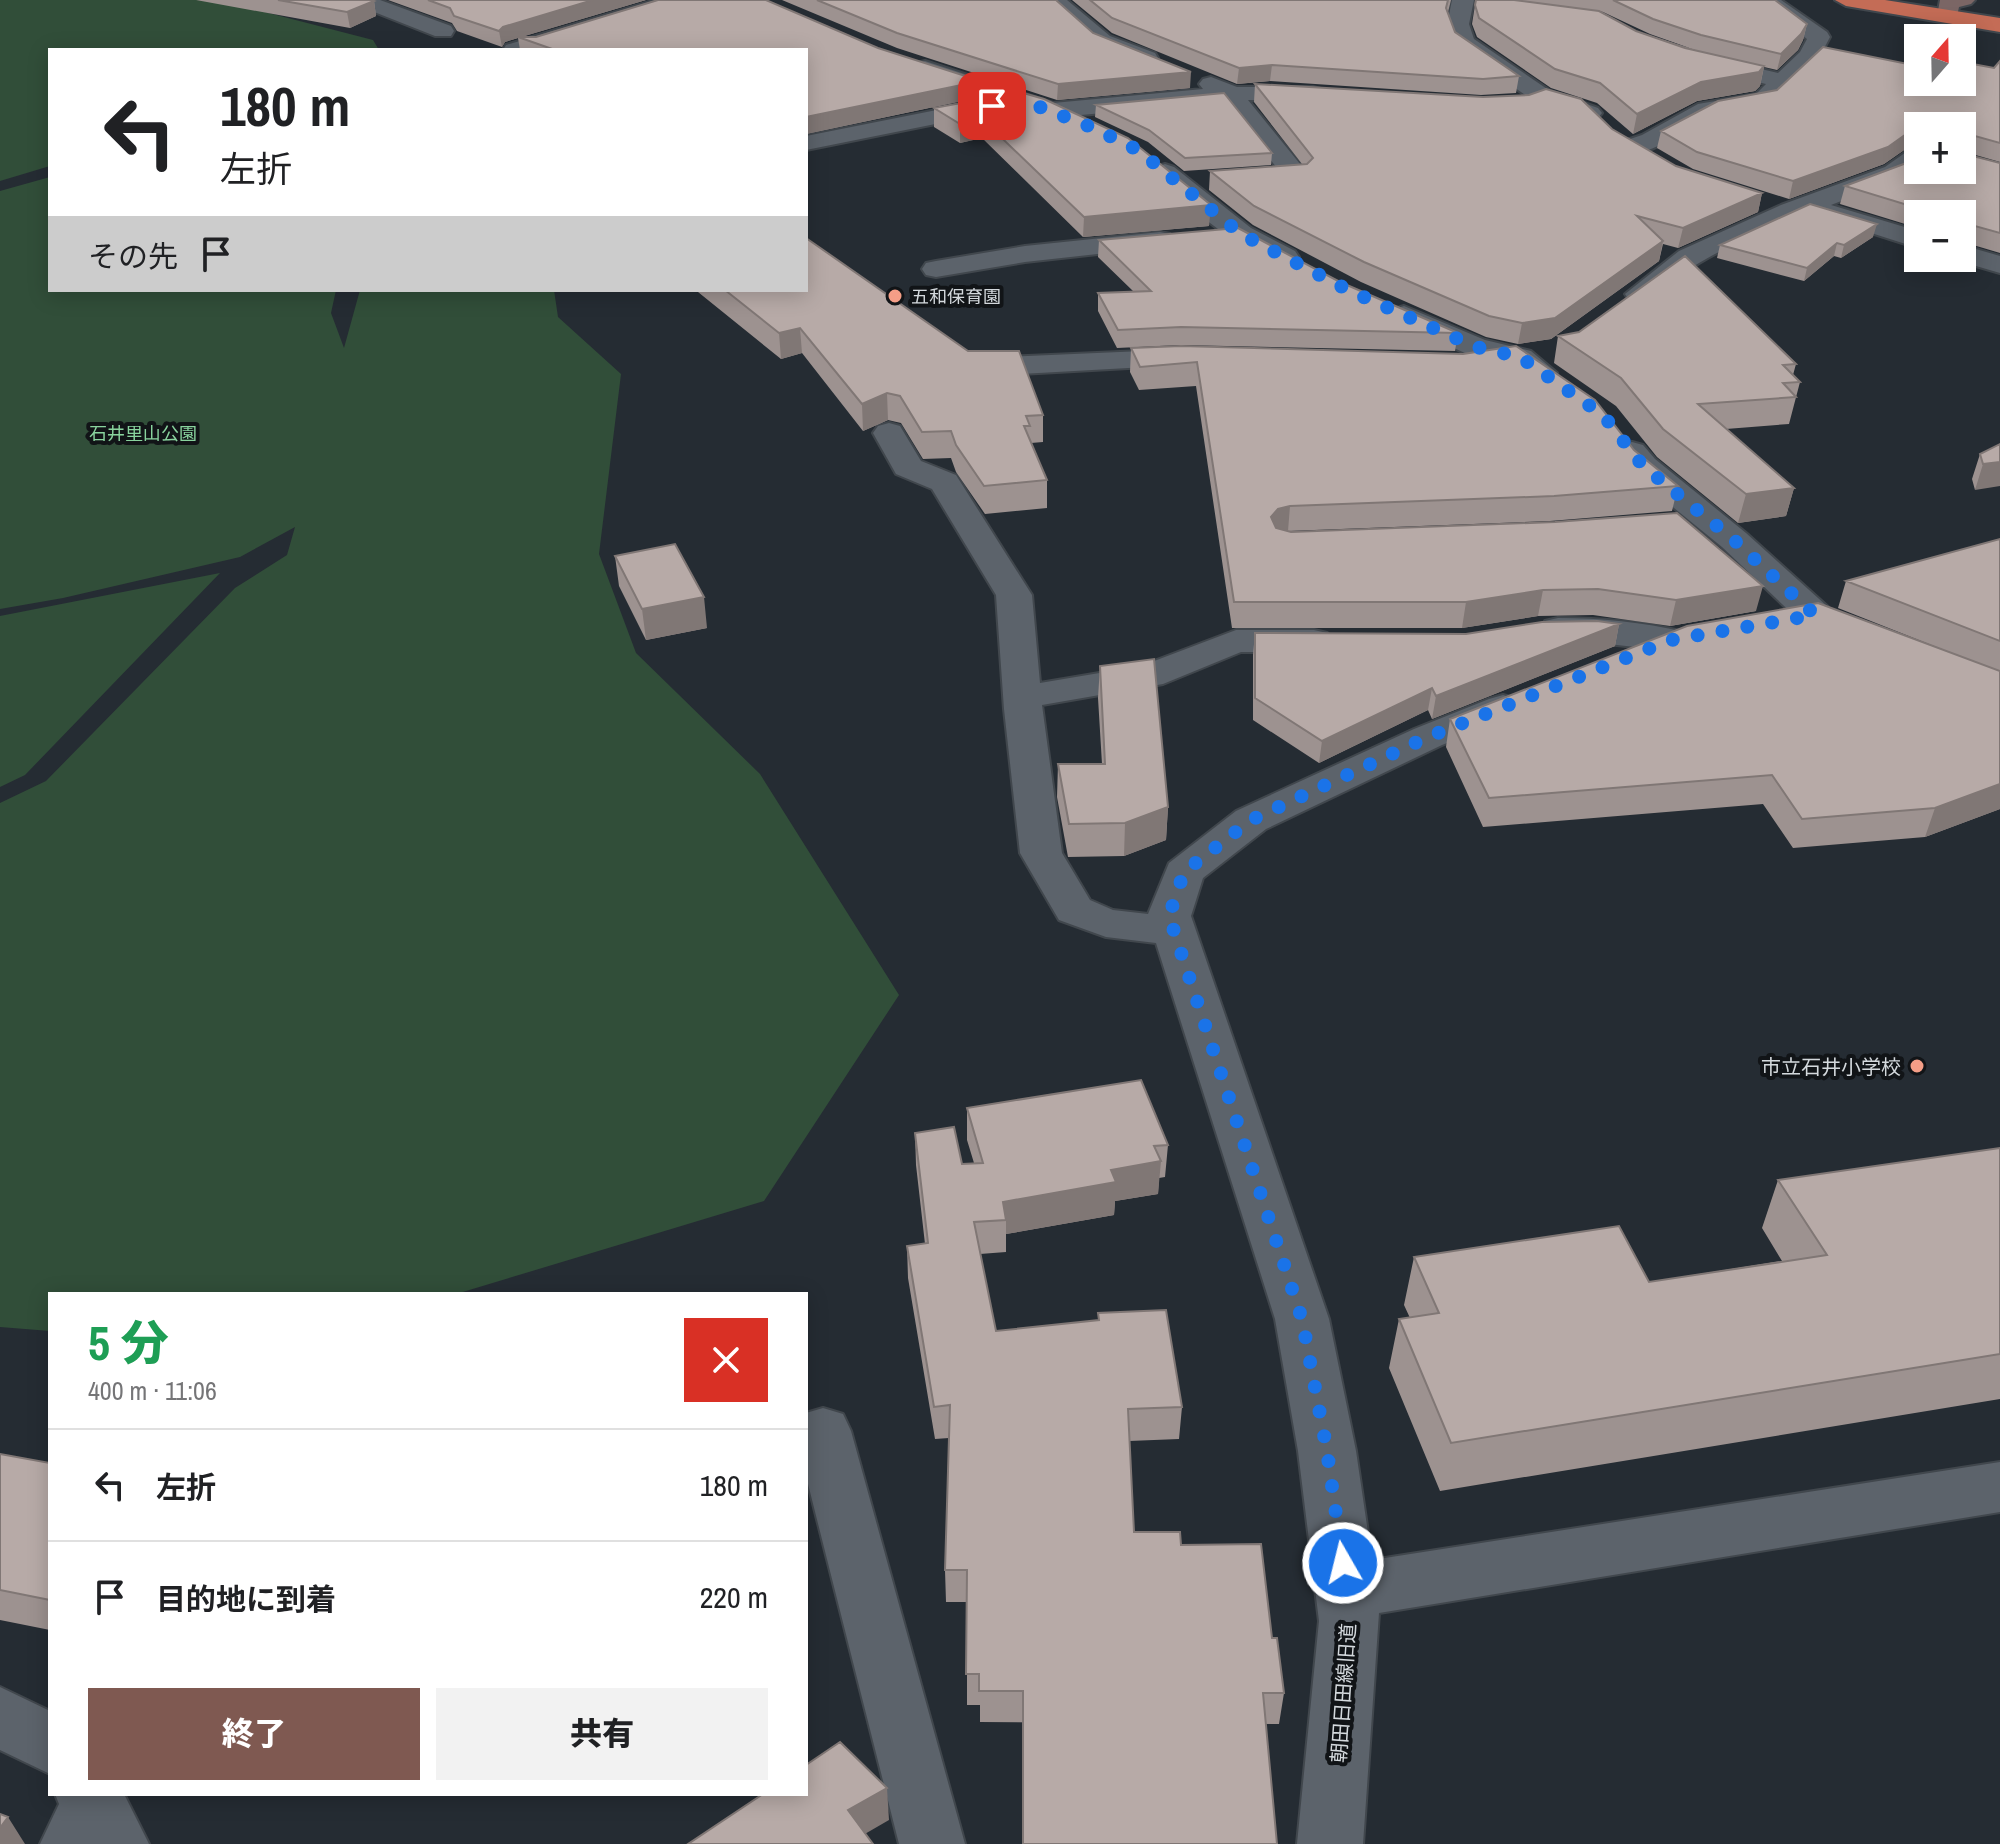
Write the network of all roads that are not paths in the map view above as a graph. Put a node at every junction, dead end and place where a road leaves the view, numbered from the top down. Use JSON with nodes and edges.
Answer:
{"nodes":[{"id":1,"x":360,"y":0,"type":"edge"},
{"id":2,"x":678,"y":0,"type":"edge"},
{"id":3,"x":1054,"y":0,"type":"edge"},
{"id":4,"x":1767,"y":0,"type":"edge"},
{"id":5,"x":1846,"y":0,"type":"edge"},
{"id":6,"x":1964,"y":0,"type":"edge"},
{"id":7,"x":1467,"y":2,"type":"edge"},
{"id":8,"x":1948,"y":16,"type":"junction"},
{"id":9,"x":1997,"y":26,"type":"edge"},
{"id":10,"x":443,"y":31,"type":"dead end"},
{"id":11,"x":395,"y":40,"type":"dead end"},
{"id":12,"x":521,"y":48,"type":"edge"},
{"id":13,"x":1678,"y":55,"type":"edge"},
{"id":14,"x":903,"y":61,"type":"edge"},
{"id":15,"x":1171,"y":66,"type":"edge"},
{"id":16,"x":1194,"y":77,"type":"dead end"},
{"id":17,"x":1783,"y":81,"type":"junction"},
{"id":18,"x":1229,"y":92,"type":"junction"},
{"id":19,"x":1334,"y":96,"type":"edge"},
{"id":20,"x":1542,"y":96,"type":"junction"},
{"id":21,"x":1022,"y":100,"type":"junction"},
{"id":22,"x":1511,"y":104,"type":"edge"},
{"id":23,"x":1053,"y":110,"type":"junction"},
{"id":24,"x":1103,"y":133,"type":"edge"},
{"id":25,"x":808,"y":143,"type":"edge"},
{"id":26,"x":1630,"y":147,"type":"junction"},
{"id":27,"x":1147,"y":158,"type":"edge"},
{"id":28,"x":1656,"y":162,"type":"edge"},
{"id":29,"x":1904,"y":165,"type":"edge"},
{"id":30,"x":1176,"y":182,"type":"junction"},
{"id":31,"x":1750,"y":198,"type":"edge"},
{"id":32,"x":1798,"y":208,"type":"junction"},
{"id":33,"x":1241,"y":234,"type":"junction"},
{"id":34,"x":1904,"y":236,"type":"edge"},
{"id":35,"x":1976,"y":257,"type":"edge"},
{"id":36,"x":2000,"y":265,"type":"edge"},
{"id":37,"x":936,"y":269,"type":"dead end"},
{"id":38,"x":1307,"y":269,"type":"edge"},
{"id":39,"x":1378,"y":304,"type":"edge"},
{"id":40,"x":1612,"y":313,"type":"edge"},
{"id":41,"x":1561,"y":350,"type":"edge"},
{"id":42,"x":1520,"y":357,"type":"junction"},
{"id":43,"x":1220,"y":358,"type":"edge"},
{"id":44,"x":1445,"y":365,"type":"edge"},
{"id":45,"x":1003,"y":366,"type":"edge"},
{"id":46,"x":1567,"y":390,"type":"edge"},
{"id":47,"x":1611,"y":425,"type":"edge"},
{"id":48,"x":889,"y":433,"type":"dead end"},
{"id":49,"x":1711,"y":521,"type":"junction"},
{"id":50,"x":1667,"y":525,"type":"edge"},
{"id":51,"x":1523,"y":632,"type":"edge"},
{"id":52,"x":1714,"y":633,"type":"junction"},
{"id":53,"x":1341,"y":642,"type":"edge"},
{"id":54,"x":1022,"y":697,"type":"junction"},
{"id":55,"x":1174,"y":931,"type":"junction"},
{"id":56,"x":823,"y":1431,"type":"dead end"},
{"id":57,"x":2000,"y":1487,"type":"edge"},
{"id":58,"x":1347,"y":1591,"type":"junction"},
{"id":59,"x":0,"y":1717,"type":"edge"},
{"id":60,"x":48,"y":1743,"type":"edge"},
{"id":61,"x":932,"y":1844,"type":"edge"},
{"id":62,"x":1330,"y":1844,"type":"edge"}],
"edges":[{"from":1,"to":10,"type":"street"},
{"from":1,"to":11,"type":"street"},
{"from":2,"to":12,"type":"street"},
{"from":3,"to":15,"type":"street"},
{"from":4,"to":17,"type":"street"},
{"from":5,"to":8,"type":"highway"},
{"from":6,"to":8,"type":"main road"},
{"from":7,"to":20,"type":"street"},
{"from":8,"to":9,"type":"highway"},
{"from":13,"to":17,"type":"street"},
{"from":14,"to":21,"type":"street"},
{"from":16,"to":18,"type":"street"},
{"from":17,"to":26,"type":"street"},
{"from":18,"to":19,"type":"street"},
{"from":18,"to":23,"type":"street"},
{"from":18,"to":30,"type":"street"},
{"from":20,"to":22,"type":"street"},
{"from":20,"to":26,"type":"street"},
{"from":21,"to":23,"type":"street"},
{"from":21,"to":25,"type":"street"},
{"from":23,"to":24,"type":"street"},
{"from":26,"to":28,"type":"street"},
{"from":27,"to":30,"type":"street"},
{"from":29,"to":32,"type":"street"},
{"from":30,"to":33,"type":"street"},
{"from":31,"to":32,"type":"street"},
{"from":32,"to":34,"type":"street"},
{"from":32,"to":40,"type":"street"},
{"from":33,"to":37,"type":"street"},
{"from":33,"to":38,"type":"street"},
{"from":35,"to":36,"type":"street"},
{"from":39,"to":42,"type":"street"},
{"from":41,"to":42,"type":"street"},
{"from":42,"to":44,"type":"street"},
{"from":42,"to":46,"type":"street"},
{"from":43,"to":45,"type":"street"},
{"from":47,"to":49,"type":"street"},
{"from":48,"to":54,"type":"street"},
{"from":49,"to":50,"type":"street"},
{"from":49,"to":52,"type":"street","name":"朝田日田線旧道"},
{"from":51,"to":52,"type":"street"},
{"from":52,"to":55,"type":"street","name":"朝田日田線旧道"},
{"from":53,"to":54,"type":"street"},
{"from":54,"to":55,"type":"street"},
{"from":55,"to":58,"type":"street","name":"朝田日田線旧道"},
{"from":56,"to":61,"type":"street"},
{"from":57,"to":58,"type":"street"},
{"from":58,"to":62,"type":"street","name":"朝田日田線旧道"},
{"from":59,"to":60,"type":"street"}]}
